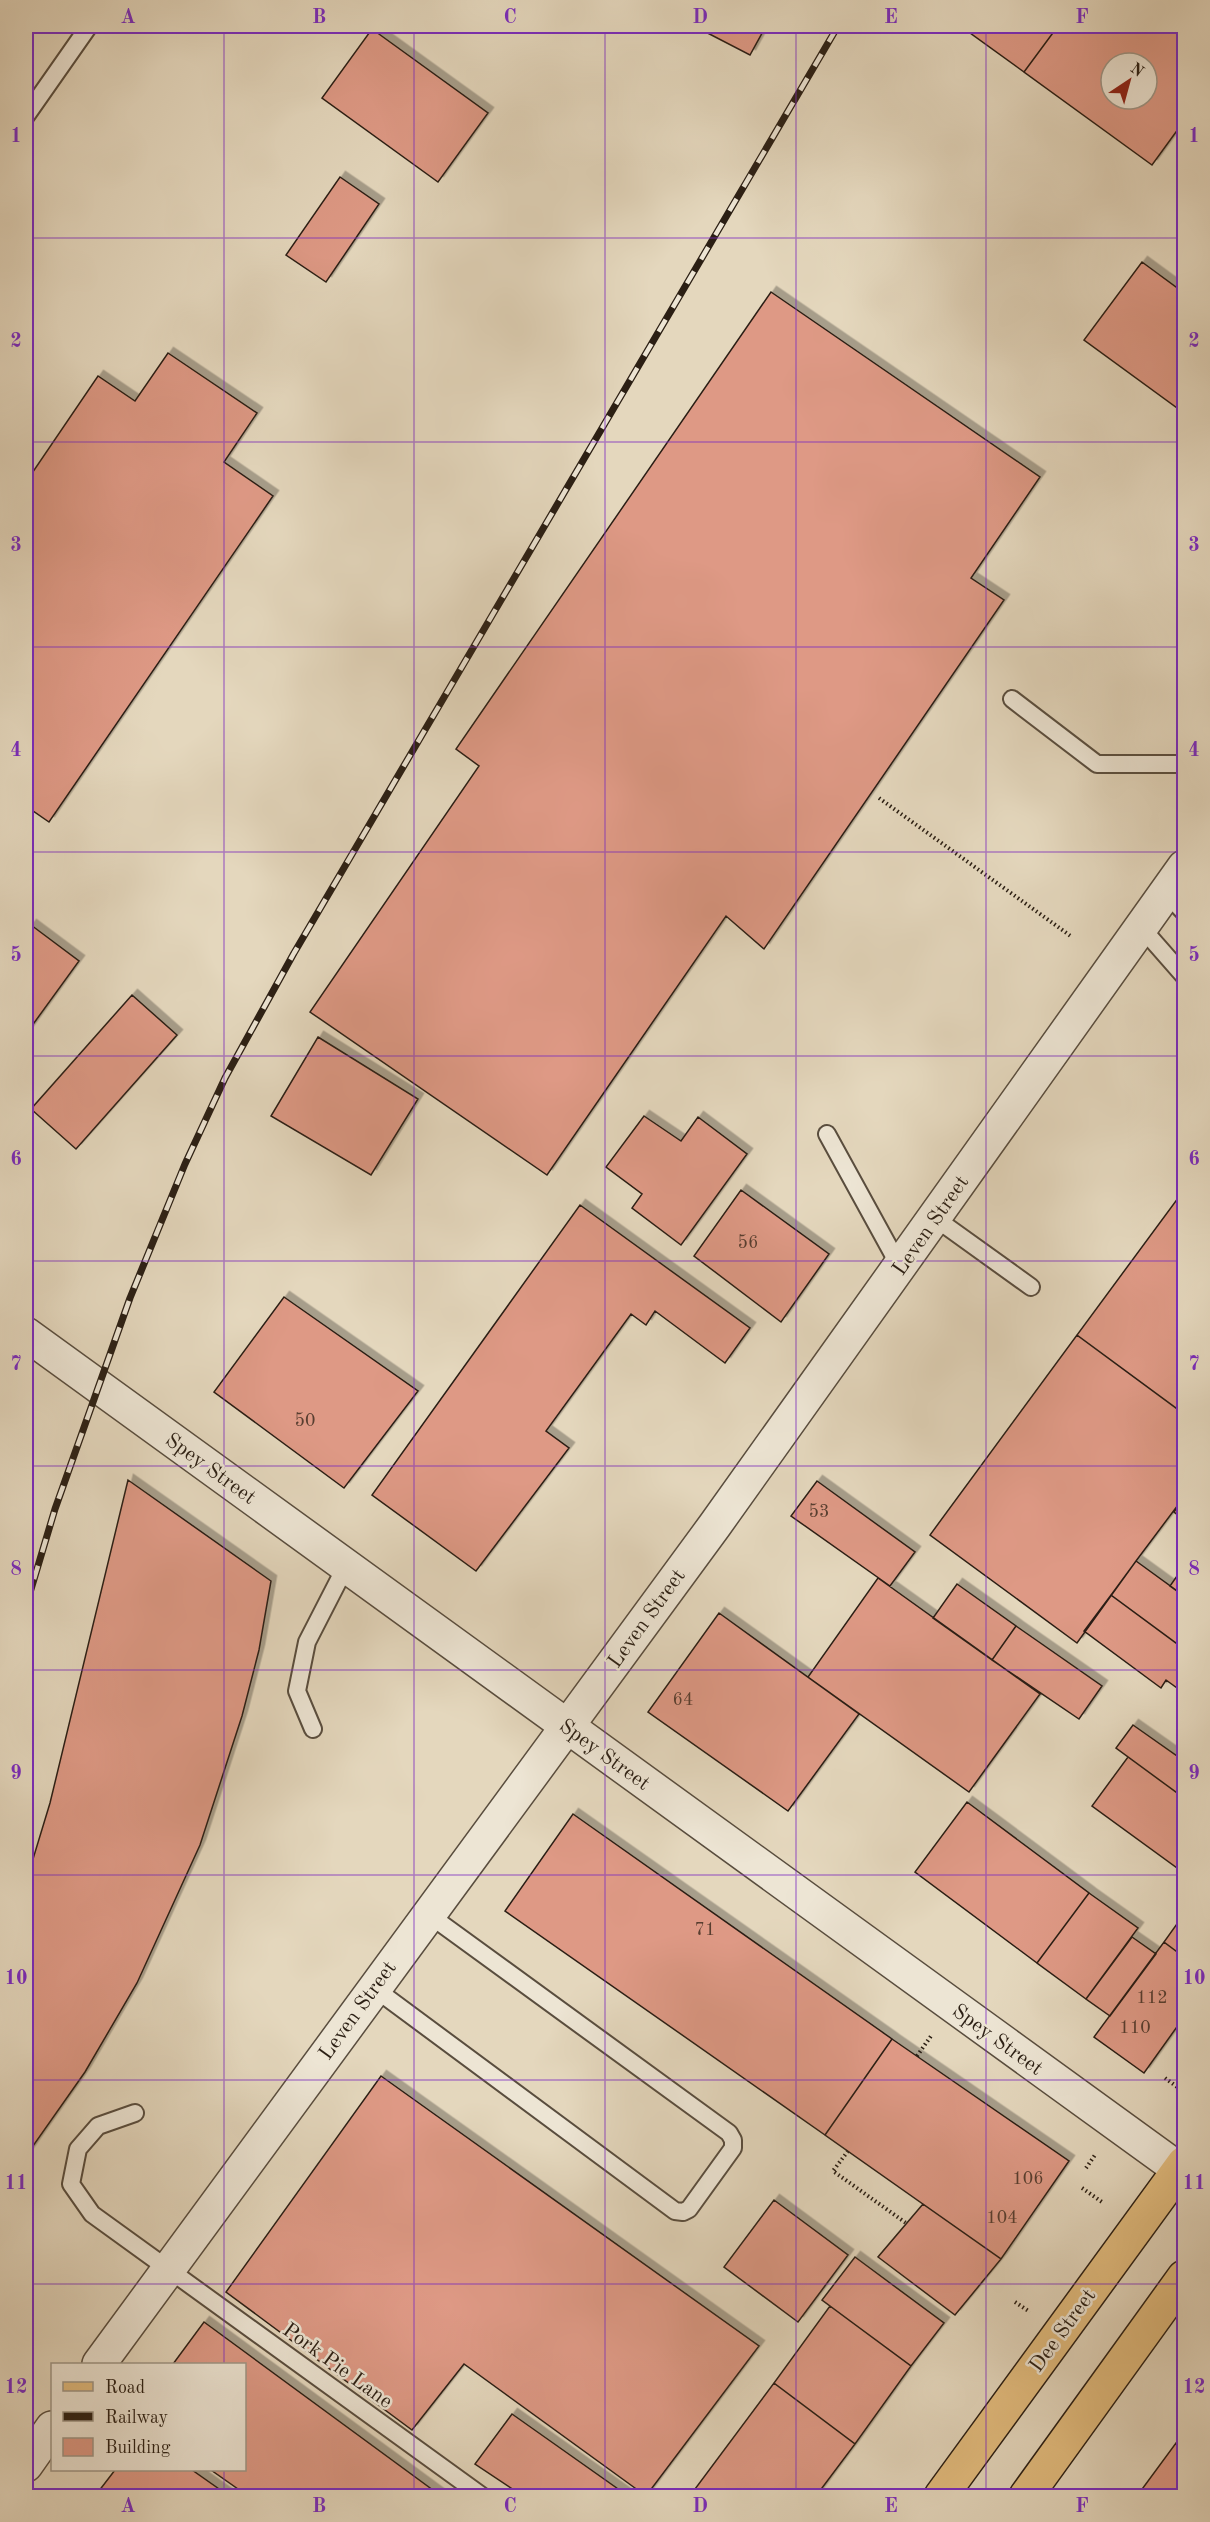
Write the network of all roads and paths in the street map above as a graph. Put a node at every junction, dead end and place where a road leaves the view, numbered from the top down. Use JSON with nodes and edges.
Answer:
{"nodes":[{"id":1,"x":89,"y":26,"type":"edge"},
{"id":2,"x":26,"y":116,"type":"edge"},
{"id":3,"x":1012,"y":699,"type":"dead end"},
{"id":4,"x":1185,"y":764,"type":"edge"},
{"id":5,"x":879,"y":798,"type":"dead end"},
{"id":6,"x":1178,"y":891,"type":"edge"},
{"id":7,"x":1141,"y":927,"type":"junction"},
{"id":8,"x":1072,"y":938,"type":"dead end"},
{"id":9,"x":1185,"y":976,"type":"edge"},
{"id":10,"x":827,"y":1134,"type":"dead end"},
{"id":11,"x":935,"y":1218,"type":"junction"},
{"id":12,"x":900,"y":1267,"type":"junction"},
{"id":13,"x":1030,"y":1287,"type":"dead end"},
{"id":14,"x":26,"y":1334,"type":"edge"},
{"id":15,"x":346,"y":1566,"type":"junction"},
{"id":16,"x":566,"y":1726,"type":"junction"},
{"id":17,"x":313,"y":1729,"type":"dead end"},
{"id":18,"x":428,"y":1914,"type":"junction"},
{"id":19,"x":374,"y":1988,"type":"junction"},
{"id":20,"x":1165,"y":2078,"type":"dead end"},
{"id":21,"x":1185,"y":2092,"type":"edge"},
{"id":22,"x":135,"y":2113,"type":"dead end"},
{"id":23,"x":848,"y":2151,"type":"dead end"},
{"id":24,"x":1097,"y":2152,"type":"dead end"},
{"id":25,"x":1086,"y":2168,"type":"dead end"},
{"id":26,"x":1183,"y":2168,"type":"edge"},
{"id":27,"x":1082,"y":2188,"type":"dead end"},
{"id":28,"x":1102,"y":2202,"type":"dead end"},
{"id":29,"x":906,"y":2223,"type":"dead end"},
{"id":30,"x":168,"y":2271,"type":"junction"},
{"id":31,"x":1185,"y":2277,"type":"edge"},
{"id":32,"x":100,"y":2363,"type":"edge"},
{"id":33,"x":51,"y":2429,"type":"edge"},
{"id":34,"x":26,"y":2465,"type":"edge"},
{"id":35,"x":482,"y":2496,"type":"edge"},
{"id":36,"x":941,"y":2496,"type":"edge"},
{"id":37,"x":1026,"y":2496,"type":"edge"}],
"edges":[{"from":1,"to":2,"type":"lane"},
{"from":3,"to":4,"type":"lane"},
{"from":5,"to":8,"type":"path"},
{"from":6,"to":7,"type":"street","name":"Leven Street"},
{"from":7,"to":9,"type":"lane"},
{"from":7,"to":11,"type":"street","name":"Leven Street"},
{"from":10,"to":12,"type":"lane"},
{"from":11,"to":12,"type":"street","name":"Leven Street"},
{"from":11,"to":13,"type":"lane"},
{"from":12,"to":16,"type":"street","name":"Leven Street"},
{"from":14,"to":15,"type":"street","name":"Spey Street"},
{"from":15,"to":16,"type":"street","name":"Spey Street"},
{"from":15,"to":17,"type":"lane"},
{"from":16,"to":18,"type":"street","name":"Leven Street"},
{"from":16,"to":26,"type":"street","name":"Spey Street"},
{"from":18,"to":19,"type":"street","name":"Leven Street"},
{"from":18,"to":19,"type":"lane"},
{"from":19,"to":30,"type":"street","name":"Leven Street"},
{"from":20,"to":21,"type":"path"},
{"from":22,"to":30,"type":"lane","name":"Pork Pie Lane"},
{"from":23,"to":29,"type":"path"},
{"from":24,"to":25,"type":"path"},
{"from":26,"to":36,"type":"main road","name":"Dee Street"},
{"from":27,"to":28,"type":"path"},
{"from":30,"to":32,"type":"street","name":"Leven Street"},
{"from":30,"to":35,"type":"lane","name":"Pork Pie Lane"},
{"from":31,"to":37,"type":"main road"},
{"from":33,"to":34,"type":"street"}]}
